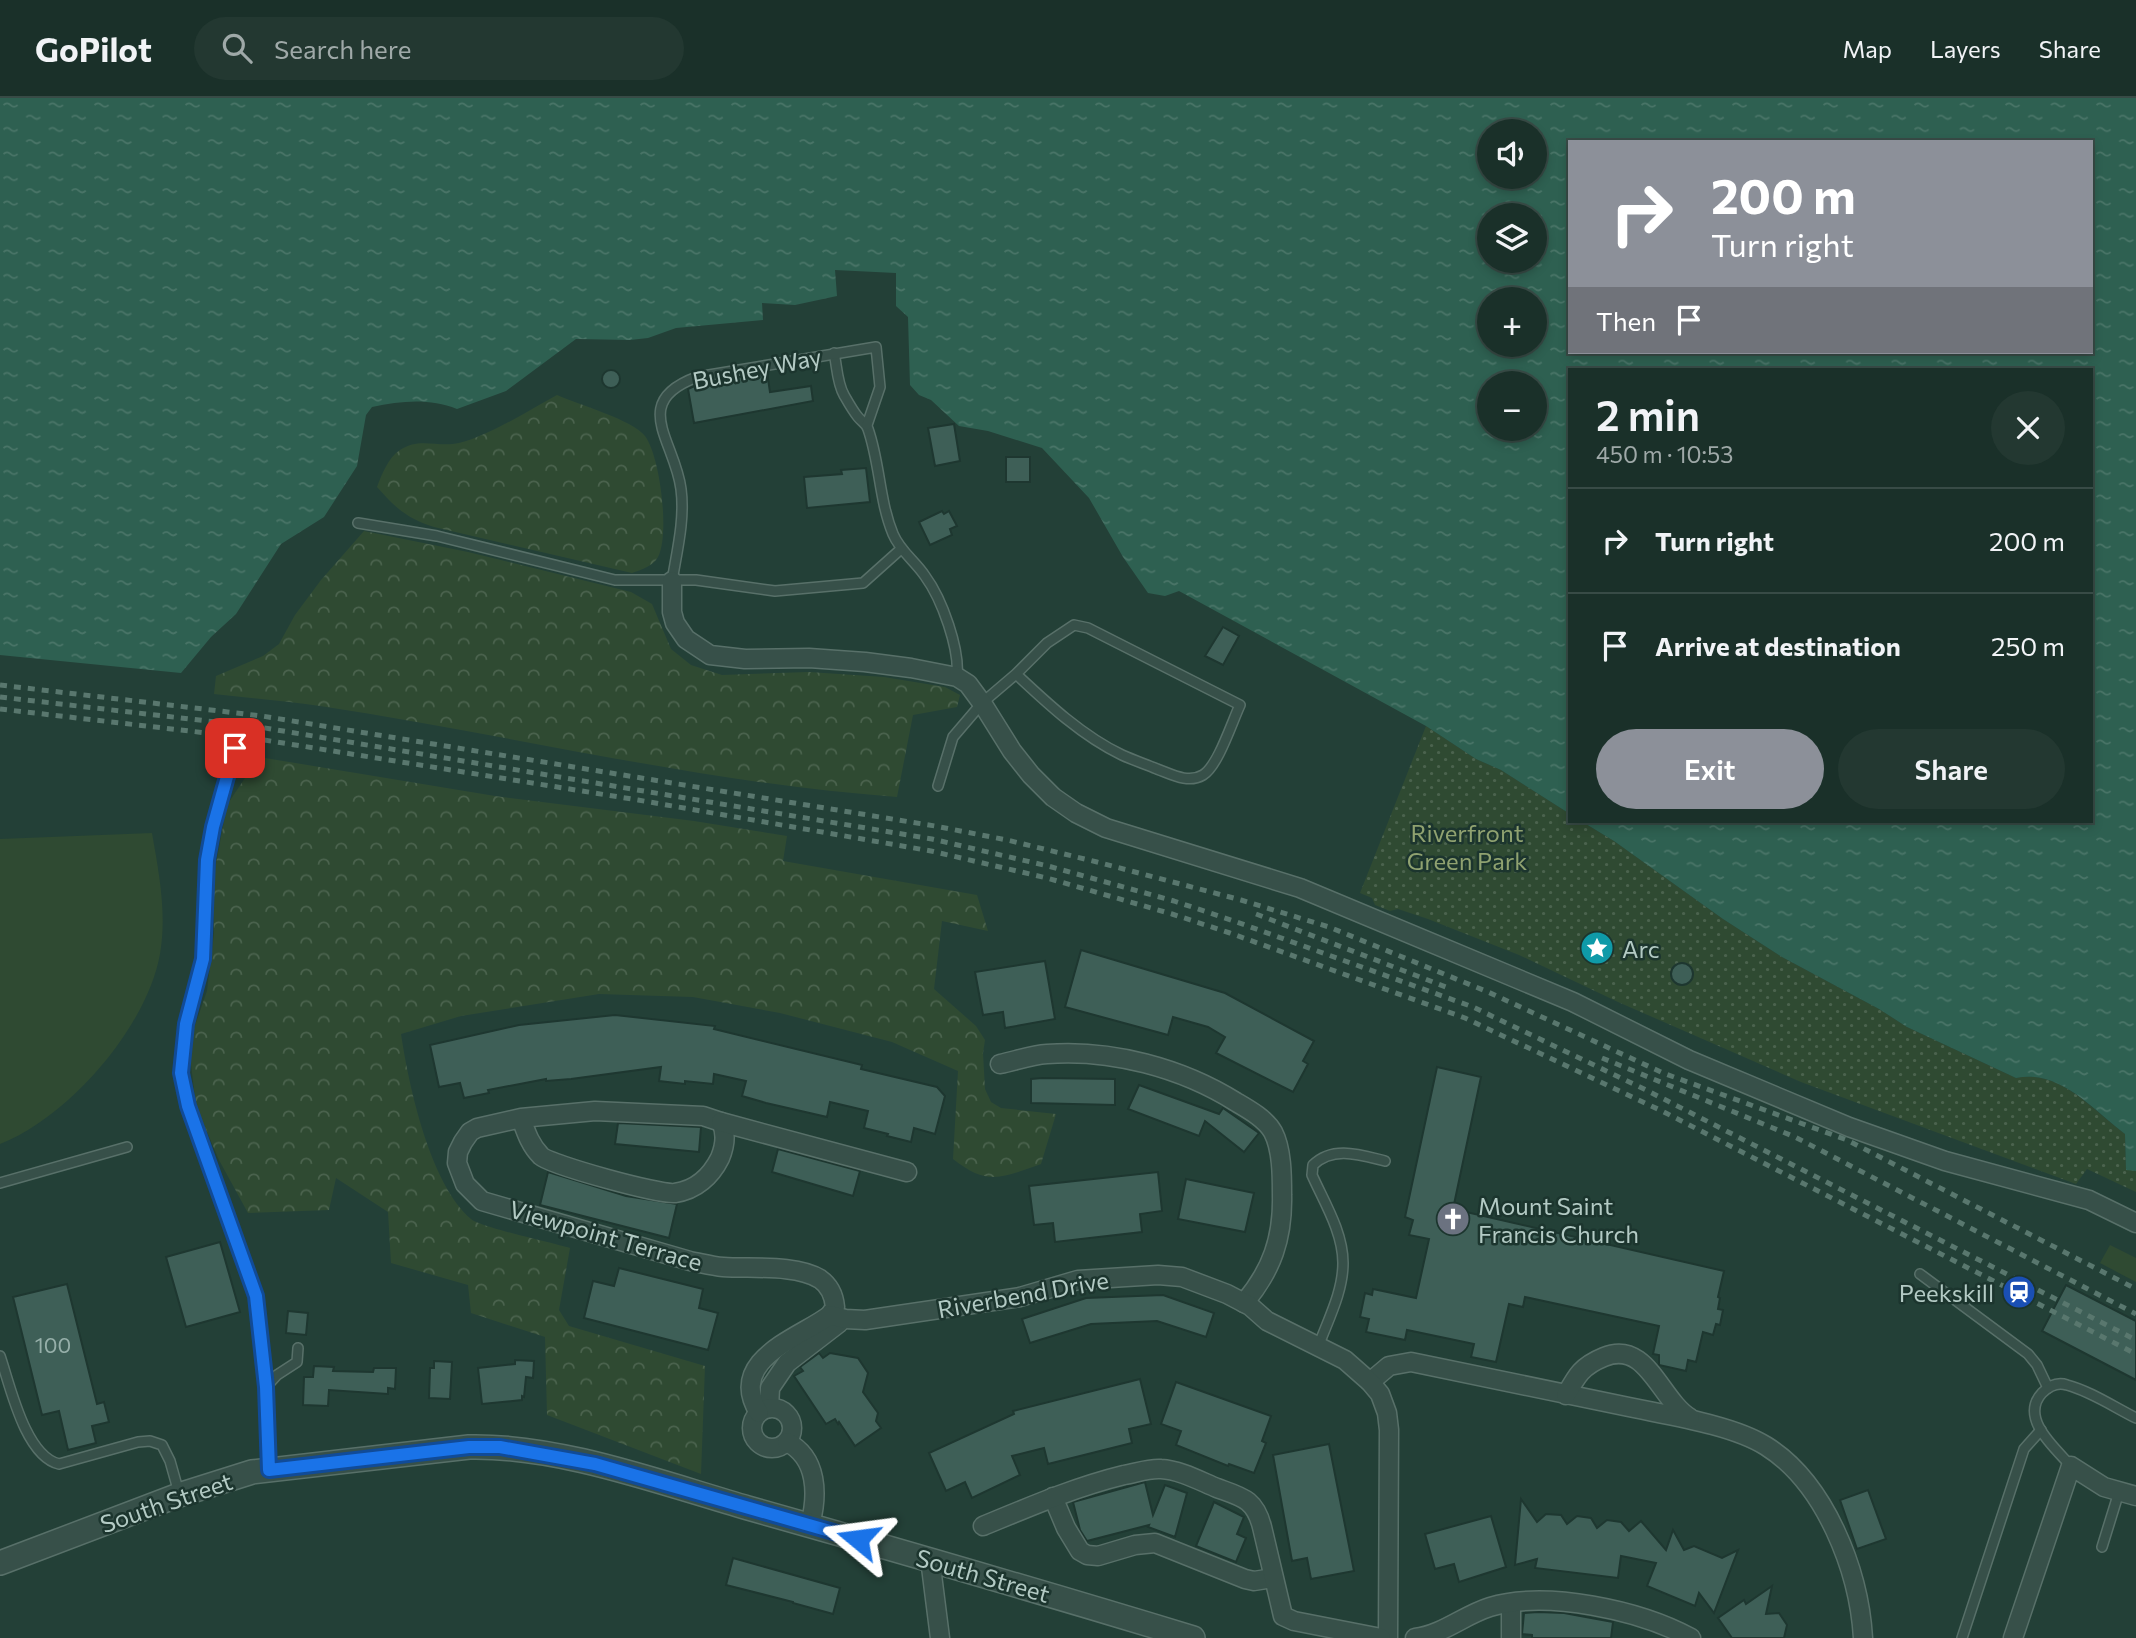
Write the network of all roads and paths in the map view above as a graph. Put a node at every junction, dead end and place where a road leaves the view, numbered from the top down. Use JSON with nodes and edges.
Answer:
{"nodes":[{"id":1,"x":834,"y":353,"type":"junction"},
{"id":2,"x":867,"y":425,"type":"junction"},
{"id":3,"x":358,"y":523,"type":"dead end"},
{"id":4,"x":901,"y":549,"type":"junction"},
{"id":5,"x":672,"y":581,"type":"junction"},
{"id":6,"x":1016,"y":674,"type":"junction"},
{"id":7,"x":957,"y":677,"type":"junction"},
{"id":8,"x":982,"y":702,"type":"junction"},
{"id":9,"x":235,"y":748,"type":"dead end"},
{"id":10,"x":938,"y":786,"type":"dead end"},
{"id":11,"x":1000,"y":1064,"type":"dead end"},
{"id":12,"x":521,"y":1118,"type":"junction"},
{"id":13,"x":721,"y":1122,"type":"junction"},
{"id":14,"x":127,"y":1147,"type":"dead end"},
{"id":15,"x":1385,"y":1161,"type":"dead end"},
{"id":16,"x":907,"y":1172,"type":"dead end"},
{"id":17,"x":0,"y":1182,"type":"edge"},
{"id":18,"x":2136,"y":1223,"type":"edge"},
{"id":19,"x":1920,"y":1274,"type":"dead end"},
{"id":20,"x":1244,"y":1303,"type":"junction"},
{"id":21,"x":838,"y":1317,"type":"junction"},
{"id":22,"x":1318,"y":1347,"type":"junction"},
{"id":23,"x":298,"y":1348,"type":"dead end"},
{"id":24,"x":0,"y":1356,"type":"edge"},
{"id":25,"x":1370,"y":1382,"type":"junction"},
{"id":26,"x":266,"y":1387,"type":"junction"},
{"id":27,"x":2048,"y":1388,"type":"junction"},
{"id":28,"x":1566,"y":1395,"type":"junction"},
{"id":29,"x":764,"y":1411,"type":"junction"},
{"id":30,"x":2136,"y":1418,"type":"edge"},
{"id":31,"x":1696,"y":1421,"type":"junction"},
{"id":32,"x":2041,"y":1430,"type":"junction"},
{"id":33,"x":786,"y":1442,"type":"junction"},
{"id":34,"x":2071,"y":1466,"type":"junction"},
{"id":35,"x":269,"y":1470,"type":"junction"},
{"id":36,"x":2127,"y":1494,"type":"edge"},
{"id":37,"x":179,"y":1495,"type":"junction"},
{"id":38,"x":1054,"y":1497,"type":"junction"},
{"id":39,"x":810,"y":1525,"type":"junction"},
{"id":40,"x":983,"y":1526,"type":"dead end"},
{"id":41,"x":2102,"y":1547,"type":"dead end"},
{"id":42,"x":930,"y":1559,"type":"junction"},
{"id":43,"x":0,"y":1563,"type":"edge"},
{"id":44,"x":1273,"y":1578,"type":"junction"},
{"id":45,"x":1511,"y":1603,"type":"junction"},
{"id":46,"x":940,"y":1638,"type":"edge"},
{"id":47,"x":1193,"y":1638,"type":"edge"},
{"id":48,"x":1381,"y":1638,"type":"edge"},
{"id":49,"x":1388,"y":1638,"type":"edge"},
{"id":50,"x":1415,"y":1638,"type":"edge"},
{"id":51,"x":1511,"y":1638,"type":"edge"},
{"id":52,"x":1691,"y":1638,"type":"edge"},
{"id":53,"x":1863,"y":1638,"type":"edge"},
{"id":54,"x":1962,"y":1638,"type":"edge"},
{"id":55,"x":2013,"y":1638,"type":"edge"}],
"edges":[{"from":1,"to":2,"type":"lane","name":"Bushey Way"},
{"from":1,"to":2,"type":"lane","name":"Bushey Way"},
{"from":1,"to":5,"type":"lane","name":"Bushey Way"},
{"from":2,"to":4,"type":"lane","name":"Bushey Way"},
{"from":3,"to":5,"type":"lane"},
{"from":4,"to":5,"type":"lane"},
{"from":4,"to":7,"type":"lane","name":"Bushey Way"},
{"from":5,"to":7,"type":"street"},
{"from":6,"to":6,"type":"lane"},
{"from":6,"to":8,"type":"lane"},
{"from":7,"to":8,"type":"street"},
{"from":8,"to":10,"type":"lane"},
{"from":8,"to":18,"type":"street"},
{"from":9,"to":26,"type":"lane"},
{"from":11,"to":20,"type":"street"},
{"from":12,"to":13,"type":"street","name":"Viewpoint Terrace"},
{"from":12,"to":13,"type":"street"},
{"from":12,"to":21,"type":"street","name":"Viewpoint Terrace"},
{"from":13,"to":16,"type":"street","name":"Viewpoint Terrace"},
{"from":14,"to":17,"type":"lane"},
{"from":15,"to":22,"type":"lane"},
{"from":19,"to":27,"type":"lane"},
{"from":20,"to":21,"type":"street","name":"Riverbend Drive"},
{"from":20,"to":22,"type":"street","name":"Riverbend Drive"},
{"from":21,"to":29,"type":"street"},
{"from":22,"to":25,"type":"street","name":"Riverbend Drive"},
{"from":23,"to":26,"type":"lane"},
{"from":24,"to":37,"type":"lane"},
{"from":25,"to":28,"type":"street"},
{"from":25,"to":49,"type":"street","name":"Riverbend Drive"},
{"from":26,"to":35,"type":"lane"},
{"from":27,"to":30,"type":"lane"},
{"from":27,"to":32,"type":"lane"},
{"from":28,"to":31,"type":"street"},
{"from":28,"to":31,"type":"street"},
{"from":29,"to":33,"type":"street"},
{"from":29,"to":33,"type":"street"},
{"from":31,"to":53,"type":"street"},
{"from":32,"to":34,"type":"lane"},
{"from":32,"to":54,"type":"lane"},
{"from":33,"to":39,"type":"street"},
{"from":34,"to":36,"type":"street"},
{"from":34,"to":55,"type":"street"},
{"from":35,"to":37,"type":"street","name":"South Street"},
{"from":35,"to":39,"type":"street","name":"South Street"},
{"from":36,"to":41,"type":"lane"},
{"from":37,"to":43,"type":"street","name":"South Street"},
{"from":38,"to":40,"type":"street"},
{"from":38,"to":44,"type":"street"},
{"from":38,"to":44,"type":"street"},
{"from":39,"to":42,"type":"street","name":"South Street"},
{"from":42,"to":46,"type":"street"},
{"from":42,"to":47,"type":"street","name":"South Street"},
{"from":44,"to":48,"type":"street"},
{"from":45,"to":50,"type":"street"},
{"from":45,"to":51,"type":"street"},
{"from":45,"to":52,"type":"street"}]}
